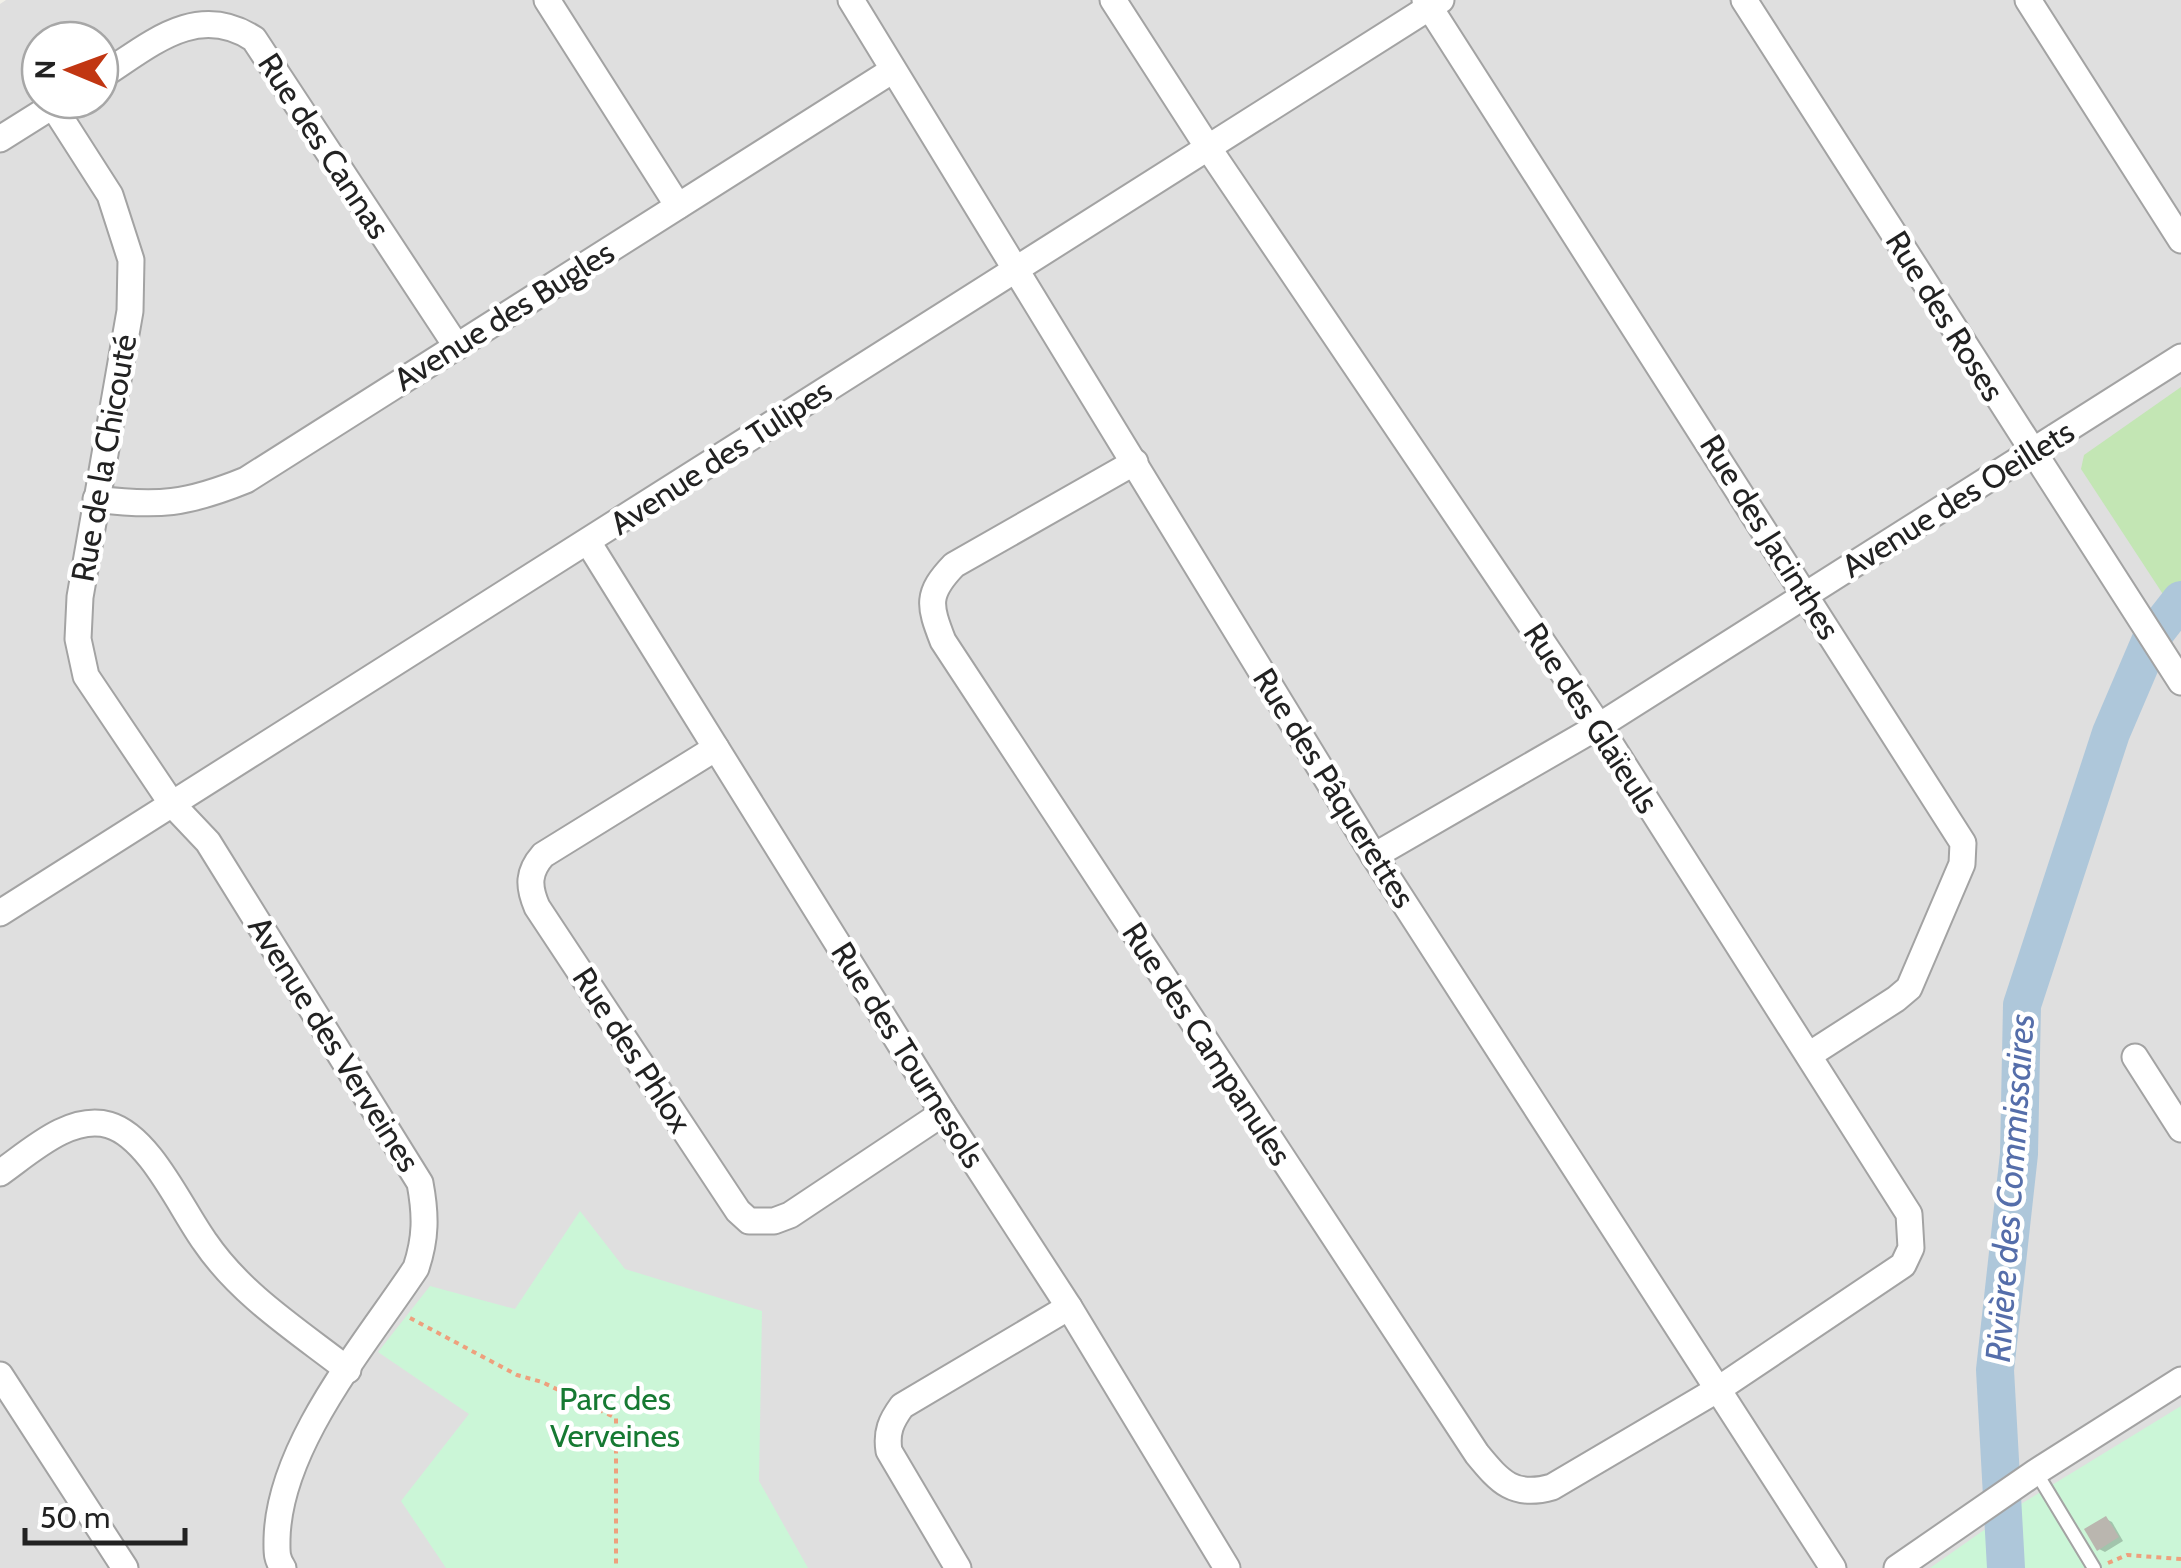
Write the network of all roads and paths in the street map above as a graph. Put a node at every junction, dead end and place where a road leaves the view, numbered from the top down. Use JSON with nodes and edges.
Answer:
{"nodes":[{"id":1,"x":547,"y":0,"type":"edge"},
{"id":2,"x":851,"y":0,"type":"edge"},
{"id":3,"x":1114,"y":0,"type":"edge"},
{"id":4,"x":1744,"y":0,"type":"edge"},
{"id":5,"x":2028,"y":0,"type":"edge"},
{"id":6,"x":1432,"y":2,"type":"edge"},
{"id":7,"x":120,"y":64,"type":"edge"},
{"id":8,"x":893,"y":70,"type":"junction"},
{"id":9,"x":31,"y":120,"type":"edge"},
{"id":10,"x":68,"y":120,"type":"edge"},
{"id":11,"x":0,"y":139,"type":"edge"},
{"id":12,"x":1207,"y":146,"type":"junction"},
{"id":13,"x":678,"y":206,"type":"junction"},
{"id":14,"x":2181,"y":240,"type":"edge"},
{"id":15,"x":1015,"y":268,"type":"junction"},
{"id":16,"x":457,"y":347,"type":"junction"},
{"id":17,"x":2181,"y":357,"type":"edge"},
{"id":18,"x":2032,"y":453,"type":"junction"},
{"id":19,"x":1135,"y":462,"type":"junction"},
{"id":20,"x":96,"y":499,"type":"junction"},
{"id":21,"x":588,"y":542,"type":"junction"},
{"id":22,"x":1807,"y":596,"type":"junction"},
{"id":23,"x":2181,"y":682,"type":"edge"},
{"id":24,"x":1598,"y":726,"type":"junction"},
{"id":25,"x":716,"y":748,"type":"junction"},
{"id":26,"x":172,"y":804,"type":"junction"},
{"id":27,"x":1374,"y":856,"type":"junction"},
{"id":28,"x":0,"y":913,"type":"edge"},
{"id":29,"x":1810,"y":1055,"type":"junction"},
{"id":30,"x":2135,"y":1057,"type":"dead end"},
{"id":31,"x":943,"y":1113,"type":"junction"},
{"id":32,"x":2181,"y":1129,"type":"edge"},
{"id":33,"x":0,"y":1173,"type":"edge"},
{"id":34,"x":1069,"y":1306,"type":"junction"},
{"id":35,"x":406,"y":1316,"type":"dead end"},
{"id":36,"x":348,"y":1370,"type":"junction"},
{"id":37,"x":0,"y":1375,"type":"edge"},
{"id":38,"x":2181,"y":1380,"type":"edge"},
{"id":39,"x":1720,"y":1388,"type":"junction"},
{"id":40,"x":2036,"y":1472,"type":"junction"},
{"id":41,"x":2181,"y":1559,"type":"edge"},
{"id":42,"x":275,"y":1565,"type":"edge"},
{"id":43,"x":126,"y":1568,"type":"edge"},
{"id":44,"x":616,"y":1568,"type":"edge"},
{"id":45,"x":958,"y":1568,"type":"edge"},
{"id":46,"x":1227,"y":1568,"type":"edge"},
{"id":47,"x":1832,"y":1568,"type":"edge"},
{"id":48,"x":1897,"y":1568,"type":"edge"},
{"id":49,"x":2094,"y":1568,"type":"edge"}],
"edges":[{"from":1,"to":13,"type":"street"},
{"from":2,"to":8,"type":"street","name":"Rue des Pâquerettes"},
{"from":3,"to":12,"type":"street","name":"Rue des Glaïeuls"},
{"from":4,"to":18,"type":"street","name":"Rue des Roses"},
{"from":5,"to":14,"type":"street"},
{"from":6,"to":12,"type":"street","name":"Avenue des Tulipes"},
{"from":6,"to":22,"type":"street","name":"Rue des Jacinthes"},
{"from":7,"to":16,"type":"street","name":"Rue des Cannas"},
{"from":8,"to":13,"type":"street","name":"Avenue des Bugles"},
{"from":8,"to":15,"type":"street","name":"Rue des Pâquerettes"},
{"from":9,"to":11,"type":"street"},
{"from":10,"to":20,"type":"street","name":"Rue de la Chicouté"},
{"from":12,"to":15,"type":"street","name":"Avenue des Tulipes"},
{"from":12,"to":24,"type":"street","name":"Rue des Glaïeuls"},
{"from":13,"to":16,"type":"street","name":"Avenue des Bugles"},
{"from":15,"to":19,"type":"street","name":"Rue des Pâquerettes"},
{"from":15,"to":21,"type":"street","name":"Avenue des Tulipes"},
{"from":16,"to":20,"type":"street","name":"Avenue des Bugles"},
{"from":17,"to":18,"type":"street","name":"Avenue des Oeillets"},
{"from":18,"to":22,"type":"street","name":"Avenue des Oeillets"},
{"from":18,"to":23,"type":"street","name":"Rue des Roses"},
{"from":19,"to":27,"type":"street","name":"Rue des Pâquerettes"},
{"from":19,"to":39,"type":"street","name":"Rue des Campanules"},
{"from":20,"to":26,"type":"street","name":"Rue de la Chicouté"},
{"from":21,"to":25,"type":"street","name":"Rue des Tournesols"},
{"from":21,"to":26,"type":"street","name":"Avenue des Tulipes"},
{"from":22,"to":24,"type":"street","name":"Avenue des Oeillets"},
{"from":22,"to":29,"type":"street","name":"Rue des Jacinthes"},
{"from":24,"to":27,"type":"street","name":"Avenue des Oeillets"},
{"from":24,"to":29,"type":"street","name":"Rue des Glaïeuls"},
{"from":25,"to":31,"type":"street","name":"Rue des Tournesols"},
{"from":25,"to":31,"type":"street","name":"Rue des Phlox"},
{"from":26,"to":28,"type":"street","name":"Avenue des Tulipes"},
{"from":26,"to":36,"type":"street","name":"Avenue des Verveines"},
{"from":27,"to":39,"type":"street","name":"Rue des Pâquerettes"},
{"from":29,"to":39,"type":"street","name":"Rue des Glaïeuls"},
{"from":30,"to":32,"type":"street"},
{"from":31,"to":34,"type":"street","name":"Rue des Tournesols"},
{"from":33,"to":36,"type":"street"},
{"from":34,"to":45,"type":"street"},
{"from":34,"to":46,"type":"street","name":"Rue des Tournesols"},
{"from":35,"to":44,"type":"path"},
{"from":36,"to":42,"type":"street","name":"Avenue des Verveines"},
{"from":37,"to":43,"type":"street"},
{"from":38,"to":40,"type":"street"},
{"from":39,"to":47,"type":"street","name":"Rue des Pâquerettes"},
{"from":40,"to":48,"type":"street"},
{"from":40,"to":49,"type":"lane"},
{"from":41,"to":49,"type":"path"}]}
